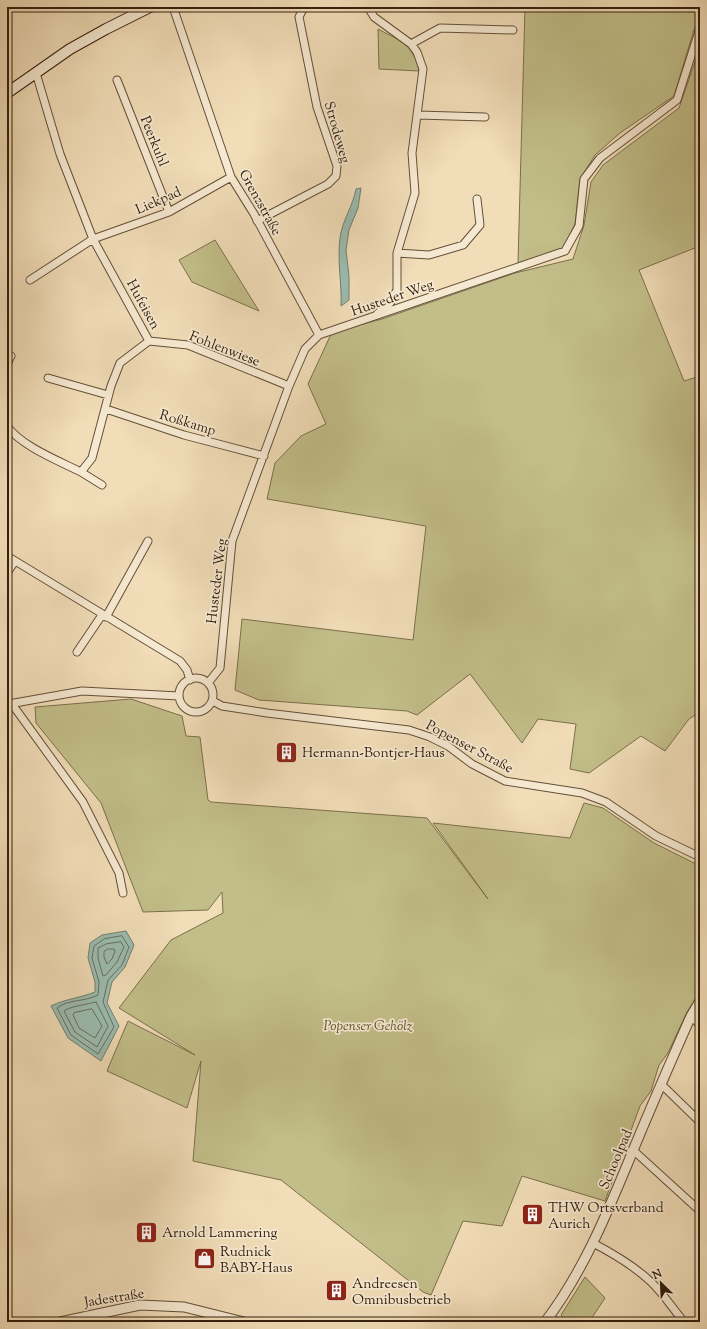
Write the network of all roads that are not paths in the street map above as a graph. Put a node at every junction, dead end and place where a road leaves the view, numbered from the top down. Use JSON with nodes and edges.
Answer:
{"nodes":[{"id":1,"x":150,"y":7,"type":"edge"},
{"id":2,"x":173,"y":7,"type":"edge"},
{"id":3,"x":304,"y":7,"type":"edge"},
{"id":4,"x":368,"y":7,"type":"edge"},
{"id":5,"x":700,"y":28,"type":"edge"},
{"id":6,"x":513,"y":30,"type":"dead end"},
{"id":7,"x":411,"y":44,"type":"junction"},
{"id":8,"x":36,"y":73,"type":"junction"},
{"id":9,"x":116,"y":80,"type":"dead end"},
{"id":10,"x":7,"y":92,"type":"edge"},
{"id":11,"x":418,"y":115,"type":"junction"},
{"id":12,"x":485,"y":117,"type":"dead end"},
{"id":13,"x":231,"y":177,"type":"junction"},
{"id":14,"x":477,"y":199,"type":"dead end"},
{"id":15,"x":169,"y":212,"type":"junction"},
{"id":16,"x":257,"y":221,"type":"junction"},
{"id":17,"x":93,"y":239,"type":"junction"},
{"id":18,"x":397,"y":253,"type":"junction"},
{"id":19,"x":30,"y":280,"type":"dead end"},
{"id":20,"x":374,"y":317,"type":"junction"},
{"id":21,"x":319,"y":335,"type":"junction"},
{"id":22,"x":150,"y":341,"type":"junction"},
{"id":23,"x":11,"y":356,"type":"dead end"},
{"id":24,"x":7,"y":364,"type":"edge"},
{"id":25,"x":48,"y":378,"type":"dead end"},
{"id":26,"x":289,"y":386,"type":"junction"},
{"id":27,"x":108,"y":395,"type":"junction"},
{"id":28,"x":106,"y":409,"type":"junction"},
{"id":29,"x":7,"y":426,"type":"edge"},
{"id":30,"x":264,"y":456,"type":"junction"},
{"id":31,"x":81,"y":472,"type":"junction"},
{"id":32,"x":102,"y":485,"type":"dead end"},
{"id":33,"x":148,"y":541,"type":"dead end"},
{"id":34,"x":7,"y":556,"type":"edge"},
{"id":35,"x":15,"y":561,"type":"junction"},
{"id":36,"x":7,"y":573,"type":"edge"},
{"id":37,"x":104,"y":616,"type":"junction"},
{"id":38,"x":77,"y":652,"type":"dead end"},
{"id":39,"x":190,"y":680,"type":"junction"},
{"id":40,"x":208,"y":683,"type":"junction"},
{"id":41,"x":179,"y":696,"type":"junction"},
{"id":42,"x":212,"y":701,"type":"junction"},
{"id":43,"x":9,"y":704,"type":"edge"},
{"id":44,"x":700,"y":857,"type":"edge"},
{"id":45,"x":123,"y":893,"type":"dead end"},
{"id":46,"x":700,"y":1001,"type":"edge"},
{"id":47,"x":691,"y":1016,"type":"junction"},
{"id":48,"x":700,"y":1026,"type":"edge"},
{"id":49,"x":661,"y":1084,"type":"junction"},
{"id":50,"x":700,"y":1122,"type":"edge"},
{"id":51,"x":633,"y":1150,"type":"junction"},
{"id":52,"x":700,"y":1211,"type":"edge"},
{"id":53,"x":593,"y":1243,"type":"junction"},
{"id":54,"x":550,"y":1320,"type":"edge"},
{"id":55,"x":60,"y":1322,"type":"edge"},
{"id":56,"x":244,"y":1322,"type":"edge"},
{"id":57,"x":684,"y":1322,"type":"edge"}],
"edges":[{"from":1,"to":8,"type":"main road"},
{"from":2,"to":13,"type":"street","name":"Grenzstraße"},
{"from":3,"to":16,"type":"street","name":"Strodeweg"},
{"from":4,"to":7,"type":"street"},
{"from":5,"to":20,"type":"street","name":"Husteder Weg"},
{"from":6,"to":7,"type":"street"},
{"from":7,"to":11,"type":"street"},
{"from":8,"to":10,"type":"main road"},
{"from":8,"to":17,"type":"street","name":"Hufeisen"},
{"from":9,"to":15,"type":"street","name":"Peerkuhl"},
{"from":11,"to":12,"type":"street"},
{"from":11,"to":18,"type":"street"},
{"from":13,"to":15,"type":"street","name":"Liekpad"},
{"from":13,"to":16,"type":"street","name":"Grenzstraße"},
{"from":14,"to":18,"type":"street"},
{"from":15,"to":17,"type":"street","name":"Liekpad"},
{"from":16,"to":21,"type":"street","name":"Grenzstraße"},
{"from":17,"to":19,"type":"street"},
{"from":17,"to":22,"type":"street","name":"Hufeisen"},
{"from":18,"to":20,"type":"street"},
{"from":20,"to":21,"type":"street","name":"Husteder Weg"},
{"from":21,"to":26,"type":"street","name":"Husteder Weg"},
{"from":22,"to":26,"type":"street","name":"Fohlenwiese"},
{"from":22,"to":27,"type":"street","name":"Hufeisen"},
{"from":23,"to":24,"type":"street"},
{"from":25,"to":27,"type":"street"},
{"from":26,"to":30,"type":"street","name":"Husteder Weg"},
{"from":27,"to":28,"type":"street","name":"Hufeisen"},
{"from":28,"to":30,"type":"street","name":"Roßkamp"},
{"from":28,"to":31,"type":"street","name":"Hufeisen"},
{"from":29,"to":31,"type":"street"},
{"from":30,"to":40,"type":"street","name":"Husteder Weg"},
{"from":31,"to":32,"type":"street"},
{"from":33,"to":37,"type":"street"},
{"from":34,"to":35,"type":"street"},
{"from":35,"to":36,"type":"street"},
{"from":35,"to":37,"type":"street"},
{"from":37,"to":38,"type":"street"},
{"from":37,"to":39,"type":"street"},
{"from":39,"to":40,"type":"street"},
{"from":39,"to":41,"type":"street"},
{"from":40,"to":42,"type":"street"},
{"from":41,"to":42,"type":"street"},
{"from":41,"to":43,"type":"street"},
{"from":42,"to":44,"type":"street","name":"Popenser Straße"},
{"from":43,"to":45,"type":"street"},
{"from":46,"to":47,"type":"street","name":"Schoolpad"},
{"from":47,"to":48,"type":"street"},
{"from":47,"to":49,"type":"street","name":"Schoolpad"},
{"from":49,"to":50,"type":"street"},
{"from":49,"to":51,"type":"street","name":"Schoolpad"},
{"from":51,"to":52,"type":"street"},
{"from":51,"to":53,"type":"street","name":"Schoolpad"},
{"from":53,"to":54,"type":"street","name":"Schoolpad"},
{"from":53,"to":57,"type":"street"},
{"from":55,"to":56,"type":"street","name":"Jadestraße"}]}
